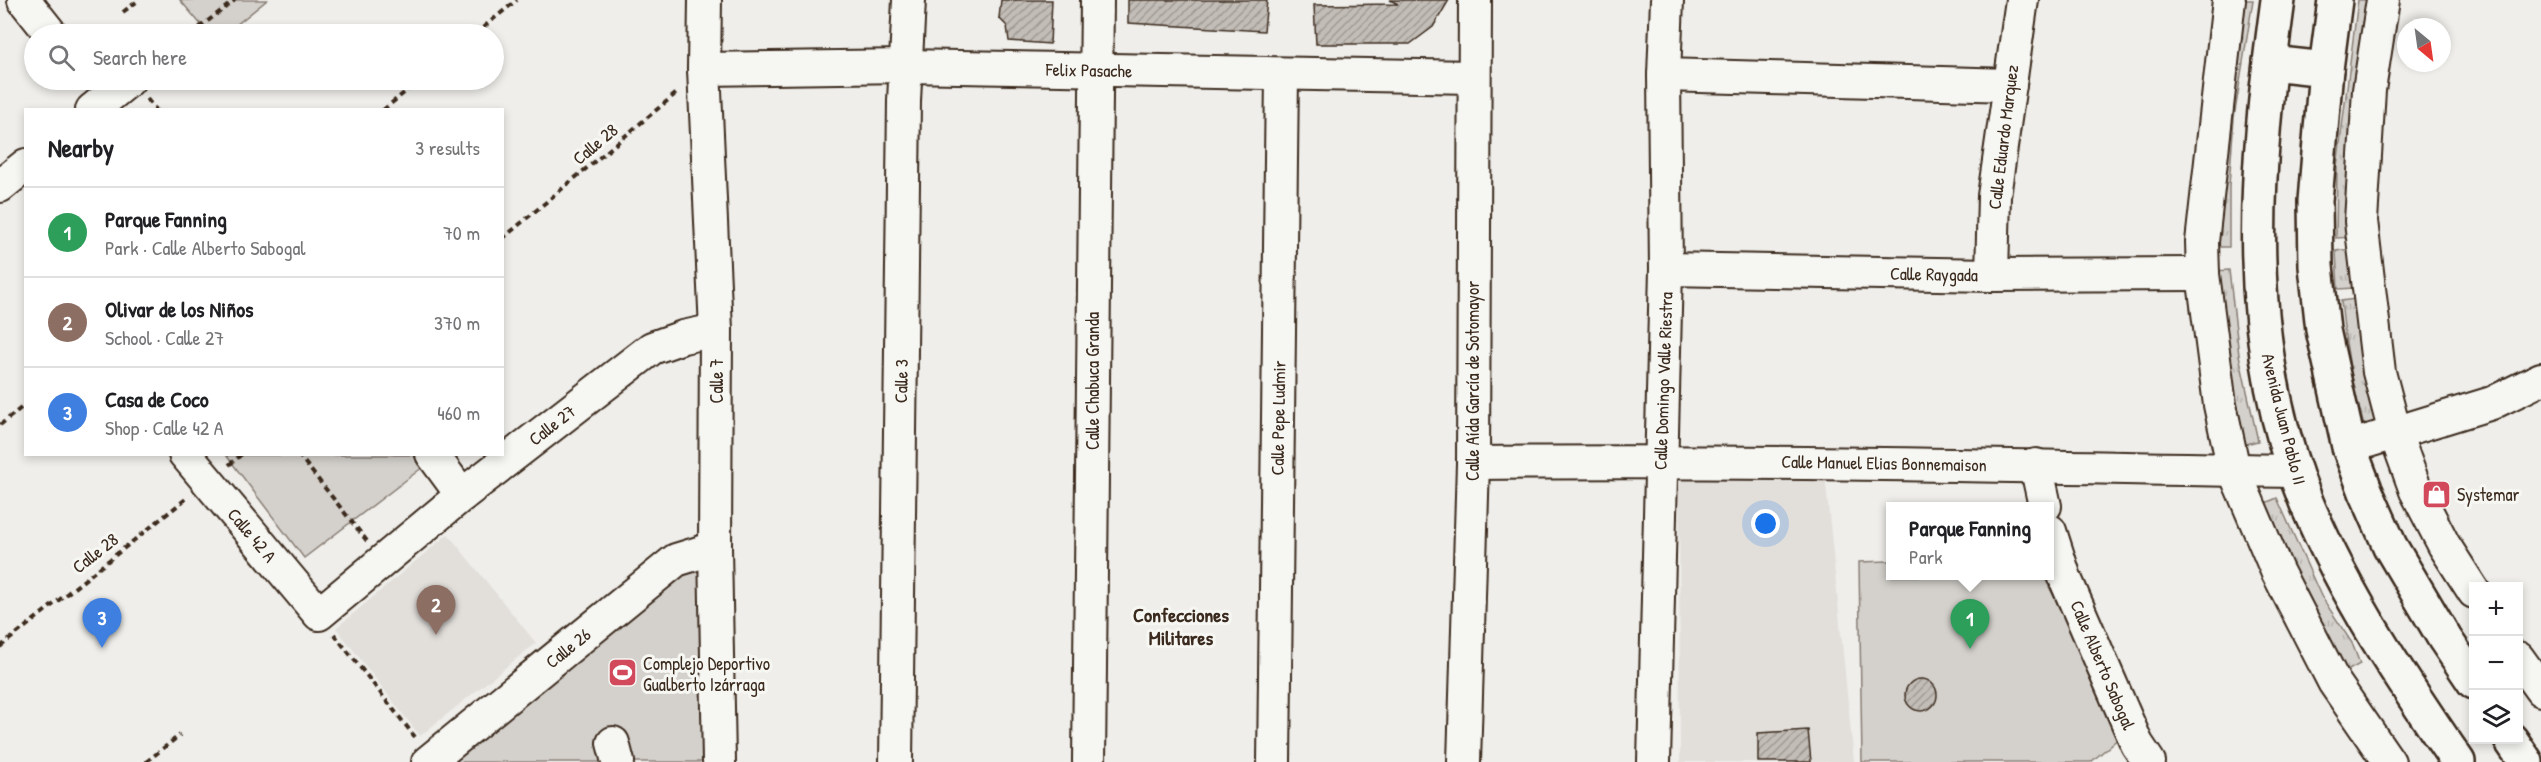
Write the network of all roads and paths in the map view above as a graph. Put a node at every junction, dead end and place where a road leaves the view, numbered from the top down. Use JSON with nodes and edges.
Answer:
{"nodes":[{"id":1,"x":24,"y":0,"type":"edge"},
{"id":2,"x":139,"y":0,"type":"edge"},
{"id":3,"x":235,"y":0,"type":"edge"},
{"id":4,"x":517,"y":0,"type":"edge"},
{"id":5,"x":705,"y":0,"type":"edge"},
{"id":6,"x":909,"y":0,"type":"edge"},
{"id":7,"x":1097,"y":0,"type":"edge"},
{"id":8,"x":1475,"y":0,"type":"edge"},
{"id":9,"x":1667,"y":0,"type":"edge"},
{"id":10,"x":2022,"y":0,"type":"edge"},
{"id":11,"x":2229,"y":0,"type":"edge"},
{"id":12,"x":2278,"y":0,"type":"edge"},
{"id":13,"x":2335,"y":0,"type":"edge"},
{"id":14,"x":2384,"y":0,"type":"edge"},
{"id":15,"x":123,"y":12,"type":"dead end"},
{"id":16,"x":43,"y":24,"type":"edge"},
{"id":17,"x":204,"y":24,"type":"edge"},
{"id":18,"x":487,"y":24,"type":"edge"},
{"id":19,"x":2270,"y":63,"type":"junction"},
{"id":20,"x":906,"y":66,"type":"junction"},
{"id":21,"x":704,"y":69,"type":"junction"},
{"id":22,"x":2326,"y":69,"type":"junction"},
{"id":23,"x":1095,"y":70,"type":"junction"},
{"id":24,"x":1282,"y":74,"type":"junction"},
{"id":25,"x":1664,"y":75,"type":"junction"},
{"id":26,"x":1473,"y":77,"type":"junction"},
{"id":27,"x":2010,"y":85,"type":"junction"},
{"id":28,"x":108,"y":90,"type":"edge"},
{"id":29,"x":408,"y":90,"type":"edge"},
{"id":30,"x":94,"y":97,"type":"edge"},
{"id":31,"x":385,"y":108,"type":"edge"},
{"id":32,"x":24,"y":167,"type":"edge"},
{"id":33,"x":0,"y":186,"type":"edge"},
{"id":34,"x":504,"y":237,"type":"edge"},
{"id":35,"x":1666,"y":269,"type":"junction"},
{"id":36,"x":2203,"y":274,"type":"junction"},
{"id":37,"x":1992,"y":275,"type":"junction"},
{"id":38,"x":716,"y":330,"type":"junction"},
{"id":39,"x":2541,"y":379,"type":"edge"},
{"id":40,"x":24,"y":406,"type":"edge"},
{"id":41,"x":0,"y":425,"type":"edge"},
{"id":42,"x":2395,"y":433,"type":"junction"},
{"id":43,"x":2349,"y":447,"type":"junction"},
{"id":44,"x":187,"y":456,"type":"edge"},
{"id":45,"x":300,"y":456,"type":"edge"},
{"id":46,"x":433,"y":456,"type":"edge"},
{"id":47,"x":1661,"y":461,"type":"junction"},
{"id":48,"x":1473,"y":463,"type":"junction"},
{"id":49,"x":2036,"y":465,"type":"junction"},
{"id":50,"x":2234,"y":470,"type":"junction"},
{"id":51,"x":2295,"y":471,"type":"junction"},
{"id":52,"x":208,"y":482,"type":"junction"},
{"id":53,"x":462,"y":495,"type":"junction"},
{"id":54,"x":2043,"y":502,"type":"edge"},
{"id":55,"x":2054,"y":546,"type":"edge"},
{"id":56,"x":715,"y":548,"type":"junction"},
{"id":57,"x":382,"y":560,"type":"junction"},
{"id":58,"x":2469,"y":584,"type":"edge"},
{"id":59,"x":319,"y":614,"type":"junction"},
{"id":60,"x":0,"y":646,"type":"edge"},
{"id":61,"x":2526,"y":653,"type":"edge"},
{"id":62,"x":2469,"y":675,"type":"edge"},
{"id":63,"x":2541,"y":690,"type":"edge"},
{"id":64,"x":180,"y":735,"type":"dead end"},
{"id":65,"x":2134,"y":756,"type":"edge"},
{"id":66,"x":430,"y":760,"type":"edge"},
{"id":67,"x":146,"y":762,"type":"edge"},
{"id":68,"x":719,"y":762,"type":"edge"},
{"id":69,"x":896,"y":762,"type":"edge"},
{"id":70,"x":1089,"y":762,"type":"edge"},
{"id":71,"x":1274,"y":762,"type":"edge"},
{"id":72,"x":1464,"y":762,"type":"edge"},
{"id":73,"x":1654,"y":762,"type":"edge"},
{"id":74,"x":2389,"y":762,"type":"edge"},
{"id":75,"x":2458,"y":762,"type":"edge"}],
"edges":[{"from":1,"to":16,"type":"street"},
{"from":2,"to":15,"type":"path"},
{"from":3,"to":17,"type":"path"},
{"from":4,"to":18,"type":"path"},
{"from":5,"to":21,"type":"street","name":"Calle 7"},
{"from":6,"to":20,"type":"street","name":"Calle 3"},
{"from":7,"to":23,"type":"street","name":"Calle Chabuca Granda"},
{"from":8,"to":26,"type":"street","name":"Calle Aída García de Sotomayor"},
{"from":9,"to":25,"type":"street","name":"Calle Domingo Valle Riestra"},
{"from":10,"to":27,"type":"street","name":"Calle Eduardo Marquez"},
{"from":11,"to":36,"type":"street"},
{"from":12,"to":19,"type":"main road","name":"Avenida Juan Pablo II"},
{"from":13,"to":22,"type":"main road"},
{"from":14,"to":42,"type":"street"},
{"from":19,"to":22,"type":"main road"},
{"from":19,"to":51,"type":"main road","name":"Avenida Juan Pablo II"},
{"from":20,"to":21,"type":"street","name":"Felix Pasache"},
{"from":20,"to":23,"type":"street","name":"Felix Pasache"},
{"from":20,"to":69,"type":"street","name":"Calle 3"},
{"from":21,"to":34,"type":"path","name":"Calle 28"},
{"from":21,"to":38,"type":"street","name":"Calle 7"},
{"from":22,"to":43,"type":"main road"},
{"from":23,"to":24,"type":"street","name":"Felix Pasache"},
{"from":23,"to":70,"type":"street","name":"Calle Chabuca Granda"},
{"from":24,"to":26,"type":"street","name":"Felix Pasache"},
{"from":24,"to":71,"type":"street","name":"Calle Pepe Ludmir"},
{"from":25,"to":27,"type":"street"},
{"from":25,"to":35,"type":"street","name":"Calle Domingo Valle Riestra"},
{"from":26,"to":48,"type":"street","name":"Calle Aída García de Sotomayor"},
{"from":27,"to":37,"type":"street","name":"Calle Eduardo Marquez"},
{"from":28,"to":30,"type":"street"},
{"from":29,"to":31,"type":"path"},
{"from":32,"to":33,"type":"street"},
{"from":35,"to":37,"type":"street","name":"Calle Raygada"},
{"from":35,"to":47,"type":"street","name":"Calle Domingo Valle Riestra"},
{"from":36,"to":37,"type":"street","name":"Calle Raygada"},
{"from":36,"to":50,"type":"street"},
{"from":38,"to":53,"type":"street","name":"Calle 27"},
{"from":38,"to":56,"type":"street","name":"Calle 7"},
{"from":39,"to":42,"type":"street"},
{"from":40,"to":41,"type":"path"},
{"from":42,"to":43,"type":"street"},
{"from":42,"to":58,"type":"street"},
{"from":43,"to":62,"type":"main road"},
{"from":44,"to":52,"type":"street","name":"Calle 42 A"},
{"from":45,"to":57,"type":"path"},
{"from":46,"to":53,"type":"street"},
{"from":47,"to":48,"type":"street","name":"Calle Manuel Elias Bonnemaison"},
{"from":47,"to":49,"type":"street","name":"Calle Manuel Elias Bonnemaison"},
{"from":47,"to":73,"type":"street","name":"Calle Domingo Valle Riestra"},
{"from":48,"to":72,"type":"street","name":"Calle Aída García de Sotomayor"},
{"from":49,"to":50,"type":"street","name":"Calle Manuel Elias Bonnemaison"},
{"from":49,"to":54,"type":"street"},
{"from":50,"to":51,"type":"street","name":"Calle Manuel Elias Bonnemaison"},
{"from":50,"to":74,"type":"street"},
{"from":51,"to":75,"type":"main road","name":"Avenida Juan Pablo II"},
{"from":52,"to":59,"type":"street","name":"Calle 42 A"},
{"from":52,"to":60,"type":"path","name":"Calle 28"},
{"from":53,"to":57,"type":"street","name":"Calle 27"},
{"from":55,"to":65,"type":"street","name":"Calle Alberto Sabogal"},
{"from":56,"to":66,"type":"street","name":"Calle 26"},
{"from":56,"to":68,"type":"street","name":"Calle 7"},
{"from":57,"to":59,"type":"street","name":"Calle 27"},
{"from":59,"to":66,"type":"path"},
{"from":61,"to":63,"type":"street"},
{"from":64,"to":67,"type":"path"}]}
